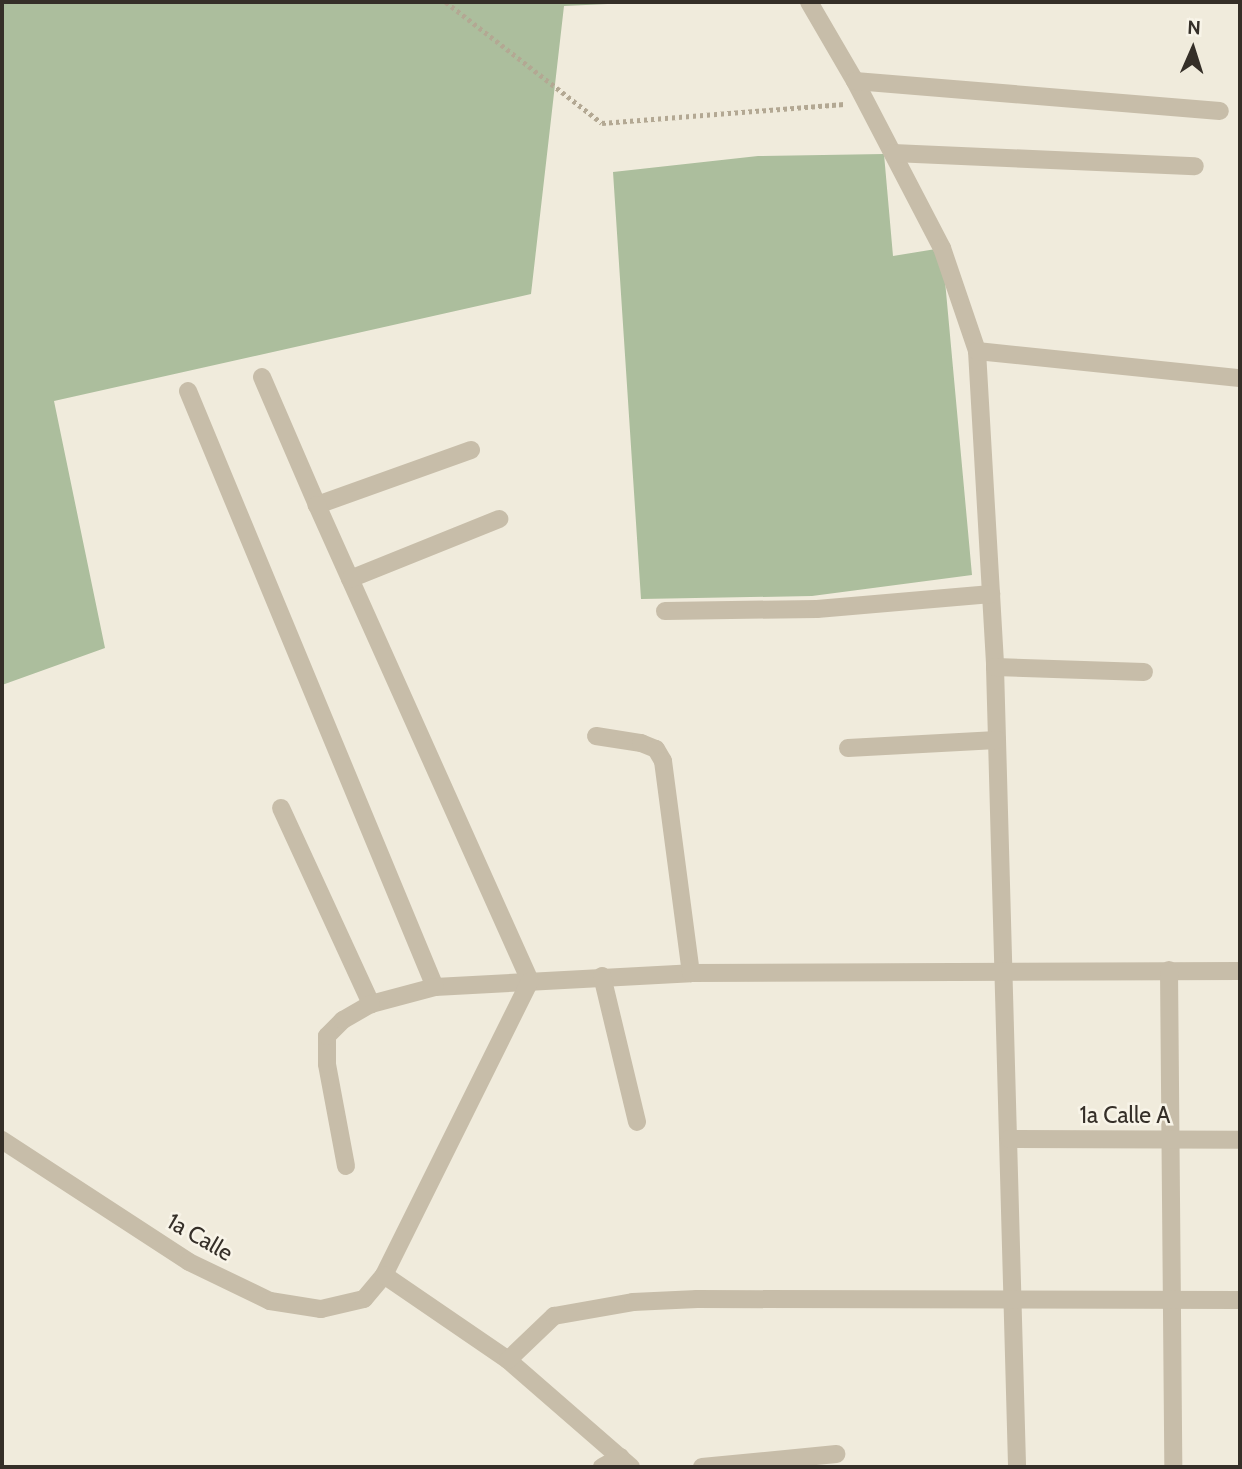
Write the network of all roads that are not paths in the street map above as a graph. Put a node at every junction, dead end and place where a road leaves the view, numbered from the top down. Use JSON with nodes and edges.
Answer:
{"nodes":[{"id":1,"x":809,"y":2,"type":"edge"},
{"id":2,"x":855,"y":81,"type":"junction"},
{"id":3,"x":1220,"y":111,"type":"dead end"},
{"id":4,"x":892,"y":153,"type":"junction"},
{"id":5,"x":1195,"y":166,"type":"dead end"},
{"id":6,"x":977,"y":351,"type":"junction"},
{"id":7,"x":262,"y":377,"type":"dead end"},
{"id":8,"x":1240,"y":377,"type":"edge"},
{"id":9,"x":188,"y":391,"type":"dead end"},
{"id":10,"x":471,"y":450,"type":"dead end"},
{"id":11,"x":317,"y":505,"type":"junction"},
{"id":12,"x":499,"y":519,"type":"dead end"},
{"id":13,"x":350,"y":579,"type":"junction"},
{"id":14,"x":991,"y":594,"type":"junction"},
{"id":15,"x":665,"y":611,"type":"dead end"},
{"id":16,"x":995,"y":667,"type":"junction"},
{"id":17,"x":1144,"y":672,"type":"dead end"},
{"id":18,"x":596,"y":736,"type":"dead end"},
{"id":19,"x":997,"y":740,"type":"junction"},
{"id":20,"x":848,"y":748,"type":"dead end"},
{"id":21,"x":281,"y":808,"type":"dead end"},
{"id":22,"x":1169,"y":970,"type":"junction"},
{"id":23,"x":1240,"y":971,"type":"edge"},
{"id":24,"x":1005,"y":972,"type":"junction"},
{"id":25,"x":691,"y":973,"type":"junction"},
{"id":26,"x":602,"y":976,"type":"junction"},
{"id":27,"x":530,"y":981,"type":"junction"},
{"id":28,"x":435,"y":987,"type":"junction"},
{"id":29,"x":371,"y":1004,"type":"junction"},
{"id":30,"x":637,"y":1122,"type":"dead end"},
{"id":31,"x":1009,"y":1139,"type":"junction"},
{"id":32,"x":1170,"y":1139,"type":"junction"},
{"id":33,"x":2,"y":1140,"type":"edge"},
{"id":34,"x":1240,"y":1140,"type":"edge"},
{"id":35,"x":346,"y":1166,"type":"dead end"},
{"id":36,"x":384,"y":1275,"type":"junction"},
{"id":37,"x":1014,"y":1299,"type":"junction"},
{"id":38,"x":1172,"y":1299,"type":"junction"},
{"id":39,"x":1240,"y":1300,"type":"edge"},
{"id":40,"x":508,"y":1360,"type":"junction"},
{"id":41,"x":836,"y":1454,"type":"dead end"},
{"id":42,"x":626,"y":1462,"type":"edge"},
{"id":43,"x":602,"y":1467,"type":"edge"},
{"id":44,"x":702,"y":1467,"type":"edge"},
{"id":45,"x":1017,"y":1467,"type":"edge"},
{"id":46,"x":1173,"y":1467,"type":"edge"}],
"edges":[{"from":1,"to":2,"type":"street"},
{"from":2,"to":3,"type":"street"},
{"from":2,"to":4,"type":"street"},
{"from":4,"to":5,"type":"street"},
{"from":4,"to":6,"type":"street"},
{"from":6,"to":8,"type":"street"},
{"from":6,"to":14,"type":"street"},
{"from":7,"to":11,"type":"street"},
{"from":9,"to":28,"type":"street"},
{"from":10,"to":11,"type":"street"},
{"from":11,"to":13,"type":"street"},
{"from":12,"to":13,"type":"street"},
{"from":13,"to":27,"type":"street"},
{"from":14,"to":15,"type":"street"},
{"from":14,"to":16,"type":"street"},
{"from":16,"to":17,"type":"street"},
{"from":16,"to":19,"type":"street"},
{"from":18,"to":25,"type":"street"},
{"from":19,"to":20,"type":"street"},
{"from":19,"to":24,"type":"street"},
{"from":21,"to":29,"type":"street"},
{"from":22,"to":23,"type":"street"},
{"from":22,"to":24,"type":"street"},
{"from":22,"to":32,"type":"street"},
{"from":24,"to":25,"type":"street"},
{"from":24,"to":31,"type":"street"},
{"from":25,"to":26,"type":"street"},
{"from":26,"to":27,"type":"street"},
{"from":26,"to":30,"type":"street"},
{"from":27,"to":28,"type":"street"},
{"from":27,"to":36,"type":"street","name":"1a Calle"},
{"from":28,"to":29,"type":"street"},
{"from":29,"to":35,"type":"street"},
{"from":31,"to":32,"type":"street","name":"1a Calle A"},
{"from":31,"to":37,"type":"street"},
{"from":32,"to":34,"type":"street","name":"1a Calle A"},
{"from":32,"to":38,"type":"street"},
{"from":33,"to":36,"type":"street","name":"1a Calle"},
{"from":36,"to":40,"type":"street"},
{"from":37,"to":38,"type":"street"},
{"from":37,"to":40,"type":"street"},
{"from":37,"to":45,"type":"street"},
{"from":38,"to":39,"type":"street"},
{"from":38,"to":46,"type":"street"},
{"from":40,"to":42,"type":"street"},
{"from":41,"to":44,"type":"street"},
{"from":42,"to":43,"type":"street"}]}
